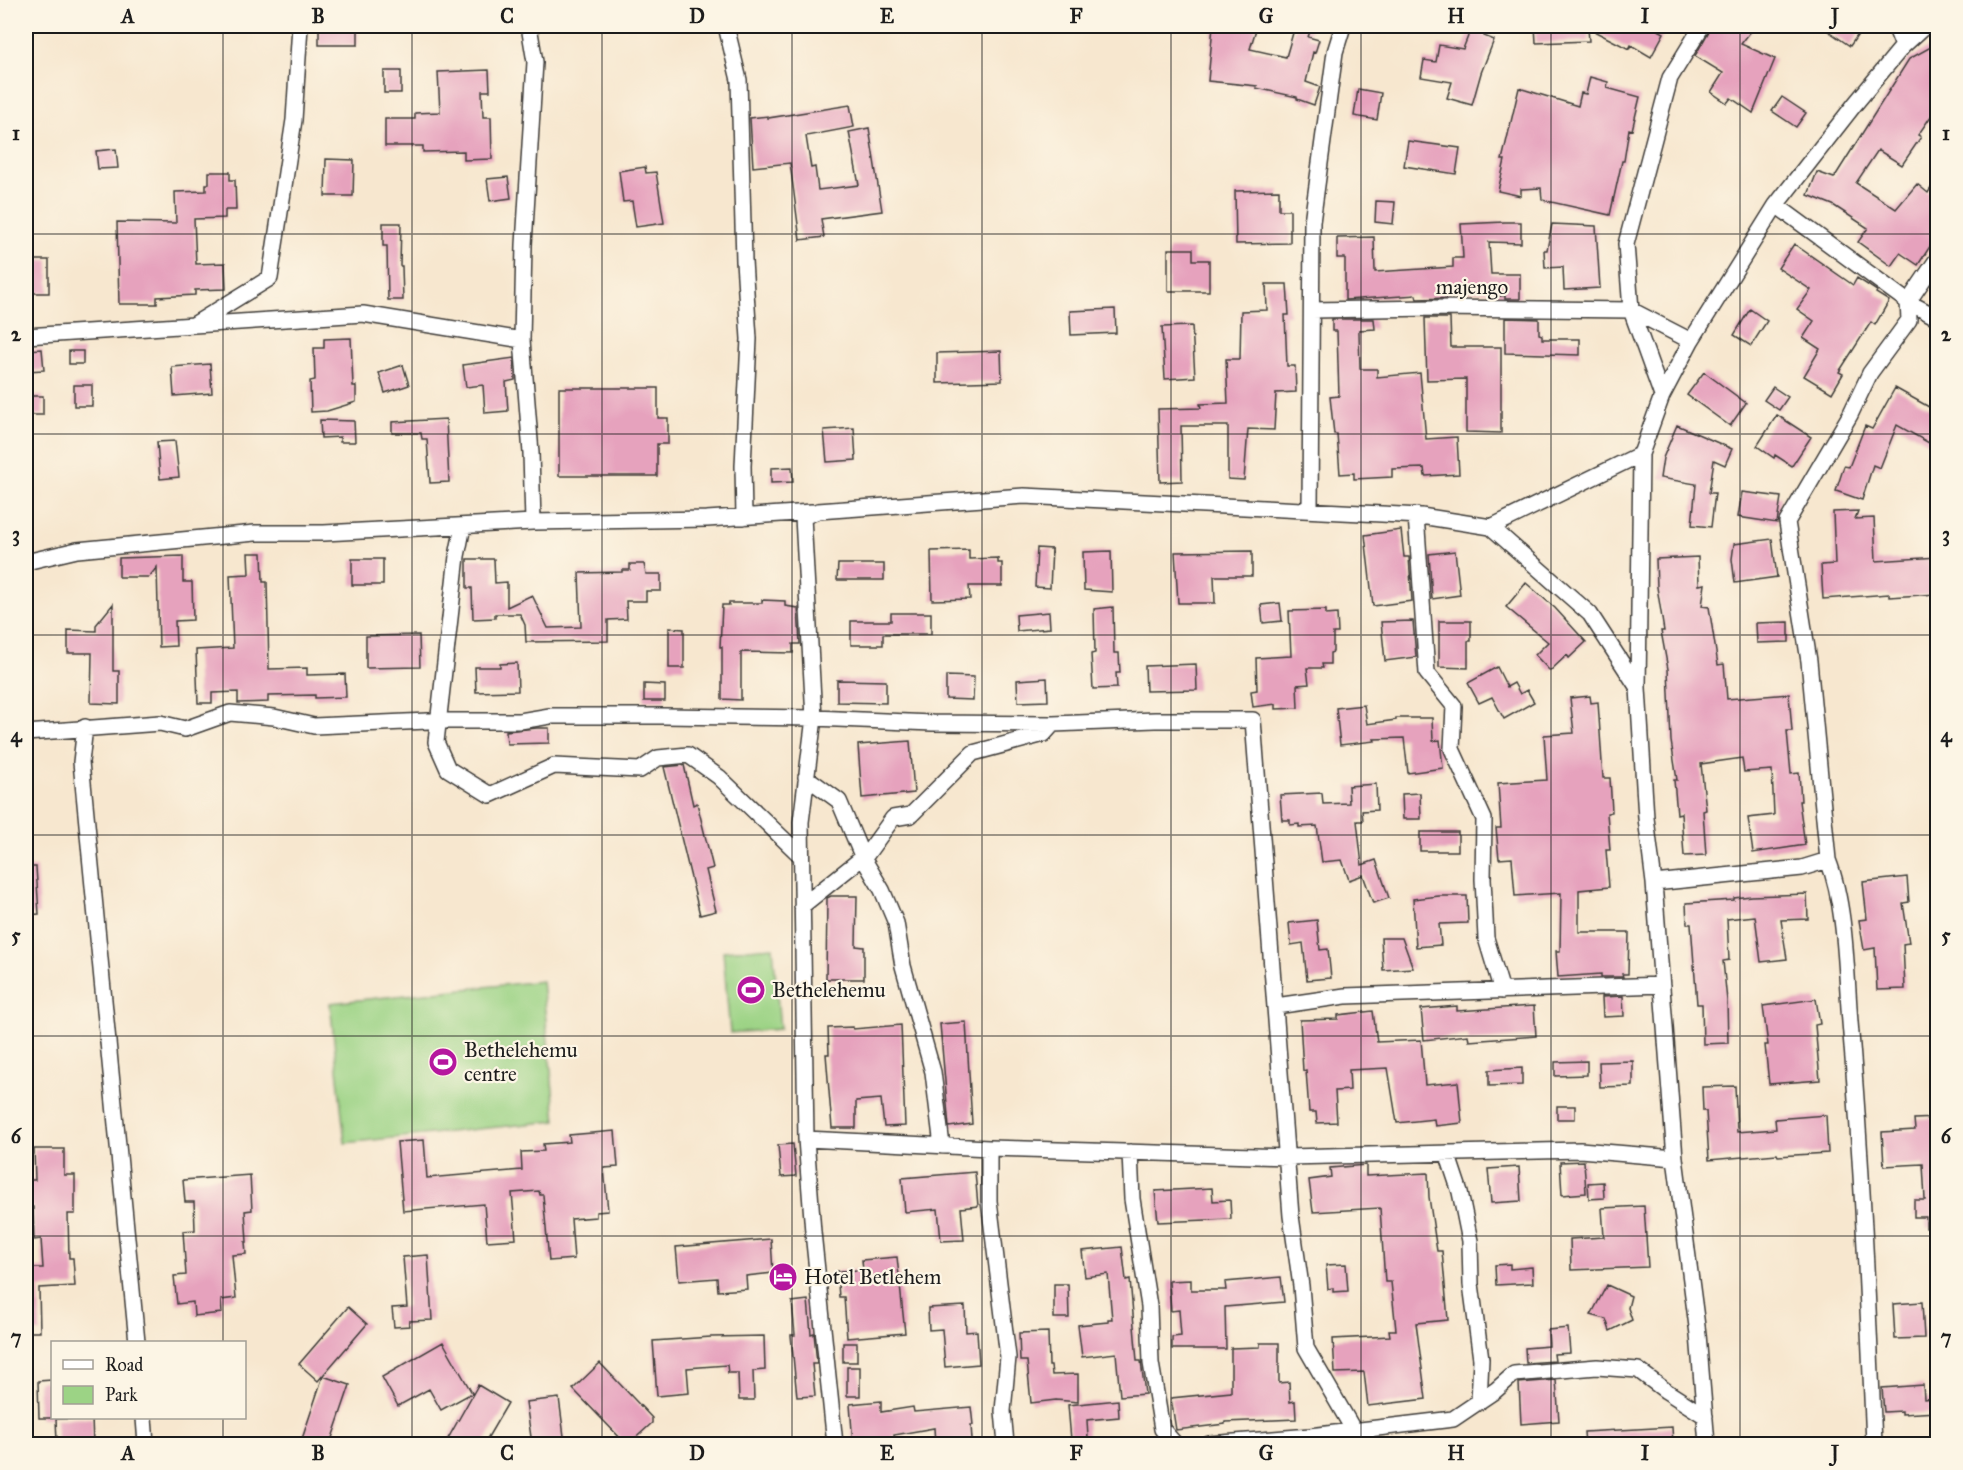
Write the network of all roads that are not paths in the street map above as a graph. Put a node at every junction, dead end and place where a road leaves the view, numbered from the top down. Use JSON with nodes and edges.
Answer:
{"nodes":[{"id":1,"x":300,"y":26,"type":"edge"},
{"id":2,"x":530,"y":26,"type":"edge"},
{"id":3,"x":726,"y":26,"type":"edge"},
{"id":4,"x":1343,"y":26,"type":"edge"},
{"id":5,"x":1702,"y":26,"type":"edge"},
{"id":6,"x":1895,"y":26,"type":"edge"},
{"id":7,"x":1925,"y":26,"type":"edge"},
{"id":8,"x":1903,"y":46,"type":"junction"},
{"id":9,"x":1776,"y":205,"type":"junction"},
{"id":10,"x":1938,"y":258,"type":"edge"},
{"id":11,"x":1908,"y":302,"type":"junction"},
{"id":12,"x":1312,"y":310,"type":"junction"},
{"id":13,"x":1631,"y":310,"type":"junction"},
{"id":14,"x":1938,"y":318,"type":"edge"},
{"id":15,"x":192,"y":326,"type":"junction"},
{"id":16,"x":26,"y":336,"type":"edge"},
{"id":17,"x":522,"y":340,"type":"junction"},
{"id":18,"x":1691,"y":341,"type":"junction"},
{"id":19,"x":1662,"y":396,"type":"junction"},
{"id":20,"x":1641,"y":453,"type":"junction"},
{"id":21,"x":1310,"y":509,"type":"junction"},
{"id":22,"x":818,"y":512,"type":"junction"},
{"id":23,"x":1416,"y":516,"type":"junction"},
{"id":24,"x":744,"y":517,"type":"junction"},
{"id":25,"x":533,"y":522,"type":"junction"},
{"id":26,"x":463,"y":526,"type":"junction"},
{"id":27,"x":1491,"y":527,"type":"junction"},
{"id":28,"x":26,"y":562,"type":"edge"},
{"id":29,"x":1638,"y":688,"type":"junction"},
{"id":30,"x":814,"y":718,"type":"junction"},
{"id":31,"x":438,"y":721,"type":"junction"},
{"id":32,"x":1053,"y":724,"type":"junction"},
{"id":33,"x":85,"y":728,"type":"junction"},
{"id":34,"x":26,"y":733,"type":"edge"},
{"id":35,"x":806,"y":777,"type":"junction"},
{"id":36,"x":801,"y":856,"type":"junction"},
{"id":37,"x":863,"y":858,"type":"junction"},
{"id":38,"x":1828,"y":860,"type":"junction"},
{"id":39,"x":1654,"y":883,"type":"junction"},
{"id":40,"x":802,"y":906,"type":"junction"},
{"id":41,"x":1662,"y":985,"type":"junction"},
{"id":42,"x":1502,"y":991,"type":"junction"},
{"id":43,"x":1276,"y":1006,"type":"junction"},
{"id":44,"x":806,"y":1139,"type":"junction"},
{"id":45,"x":942,"y":1146,"type":"junction"},
{"id":46,"x":990,"y":1148,"type":"junction"},
{"id":47,"x":1130,"y":1152,"type":"junction"},
{"id":48,"x":1447,"y":1153,"type":"junction"},
{"id":49,"x":1288,"y":1156,"type":"junction"},
{"id":50,"x":1675,"y":1158,"type":"junction"},
{"id":51,"x":136,"y":1341,"type":"edge"},
{"id":52,"x":1481,"y":1367,"type":"junction"},
{"id":53,"x":1507,"y":1380,"type":"junction"},
{"id":54,"x":1479,"y":1402,"type":"junction"},
{"id":55,"x":1705,"y":1416,"type":"junction"},
{"id":56,"x":144,"y":1419,"type":"edge"},
{"id":57,"x":1354,"y":1431,"type":"junction"},
{"id":58,"x":1288,"y":1441,"type":"edge"},
{"id":59,"x":146,"y":1444,"type":"edge"},
{"id":60,"x":835,"y":1444,"type":"edge"},
{"id":61,"x":1006,"y":1444,"type":"edge"},
{"id":62,"x":1175,"y":1444,"type":"edge"},
{"id":63,"x":1209,"y":1444,"type":"edge"},
{"id":64,"x":1707,"y":1444,"type":"edge"},
{"id":65,"x":1874,"y":1444,"type":"edge"}],
"edges":[{"from":1,"to":15,"type":"street"},
{"from":2,"to":17,"type":"street"},
{"from":3,"to":24,"type":"street"},
{"from":4,"to":12,"type":"street"},
{"from":5,"to":13,"type":"street"},
{"from":6,"to":8,"type":"street"},
{"from":7,"to":8,"type":"street"},
{"from":8,"to":9,"type":"street"},
{"from":9,"to":11,"type":"street"},
{"from":9,"to":18,"type":"street"},
{"from":10,"to":11,"type":"street"},
{"from":11,"to":14,"type":"street"},
{"from":11,"to":38,"type":"street"},
{"from":12,"to":13,"type":"street","name":"majengo"},
{"from":12,"to":21,"type":"street"},
{"from":13,"to":18,"type":"street","name":"majengo"},
{"from":13,"to":19,"type":"street"},
{"from":15,"to":16,"type":"street"},
{"from":15,"to":17,"type":"street"},
{"from":17,"to":25,"type":"street"},
{"from":18,"to":19,"type":"street"},
{"from":19,"to":20,"type":"street"},
{"from":20,"to":27,"type":"street"},
{"from":20,"to":29,"type":"street"},
{"from":21,"to":22,"type":"street"},
{"from":21,"to":23,"type":"street"},
{"from":22,"to":24,"type":"street"},
{"from":22,"to":30,"type":"street"},
{"from":23,"to":27,"type":"street"},
{"from":23,"to":42,"type":"street"},
{"from":24,"to":25,"type":"street"},
{"from":25,"to":26,"type":"street"},
{"from":26,"to":28,"type":"street"},
{"from":26,"to":31,"type":"street"},
{"from":27,"to":29,"type":"street"},
{"from":29,"to":39,"type":"street"},
{"from":30,"to":31,"type":"street"},
{"from":30,"to":32,"type":"street"},
{"from":30,"to":35,"type":"street"},
{"from":31,"to":33,"type":"street"},
{"from":31,"to":36,"type":"street"},
{"from":32,"to":37,"type":"street"},
{"from":32,"to":43,"type":"street"},
{"from":33,"to":34,"type":"street"},
{"from":33,"to":51,"type":"street"},
{"from":35,"to":36,"type":"street"},
{"from":35,"to":37,"type":"street"},
{"from":36,"to":40,"type":"street"},
{"from":37,"to":40,"type":"street"},
{"from":37,"to":45,"type":"street"},
{"from":38,"to":39,"type":"street"},
{"from":38,"to":65,"type":"street"},
{"from":39,"to":41,"type":"street"},
{"from":40,"to":44,"type":"street"},
{"from":41,"to":42,"type":"street"},
{"from":41,"to":50,"type":"street"},
{"from":42,"to":43,"type":"street"},
{"from":43,"to":49,"type":"street"},
{"from":44,"to":45,"type":"street"},
{"from":44,"to":60,"type":"street"},
{"from":45,"to":46,"type":"street"},
{"from":46,"to":47,"type":"street"},
{"from":46,"to":61,"type":"street"},
{"from":47,"to":49,"type":"street"},
{"from":47,"to":62,"type":"street"},
{"from":48,"to":49,"type":"street"},
{"from":48,"to":50,"type":"street"},
{"from":48,"to":52,"type":"street"},
{"from":49,"to":57,"type":"street"},
{"from":50,"to":55,"type":"street"},
{"from":52,"to":53,"type":"street"},
{"from":52,"to":54,"type":"street"},
{"from":53,"to":54,"type":"street"},
{"from":53,"to":55,"type":"street"},
{"from":54,"to":57,"type":"street"},
{"from":55,"to":64,"type":"street"},
{"from":56,"to":59,"type":"street"},
{"from":57,"to":58,"type":"street"},
{"from":58,"to":63,"type":"street"}]}
